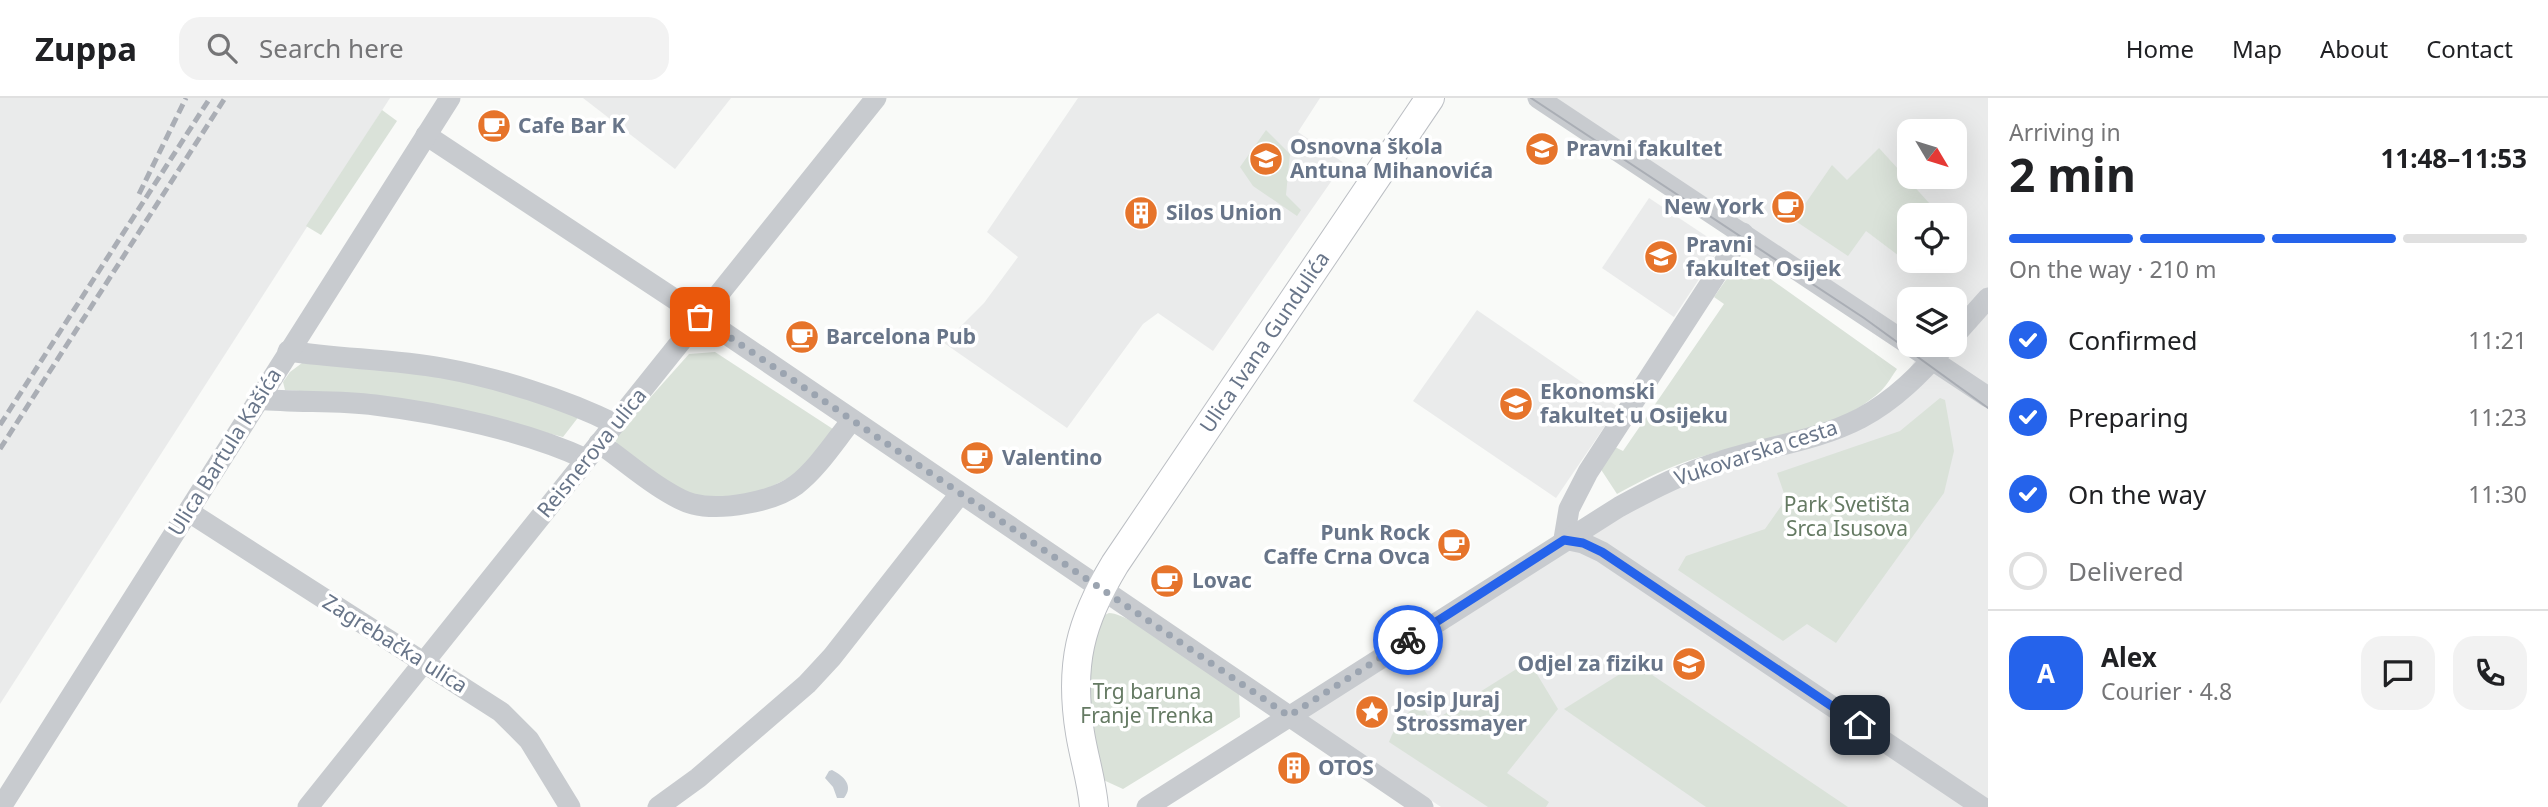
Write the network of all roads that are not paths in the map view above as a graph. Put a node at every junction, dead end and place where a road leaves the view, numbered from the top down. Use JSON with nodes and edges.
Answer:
{"nodes":[{"id":1,"x":450,"y":98,"type":"edge"},
{"id":2,"x":876,"y":98,"type":"edge"},
{"id":3,"x":1430,"y":98,"type":"edge"},
{"id":4,"x":1538,"y":98,"type":"edge"},
{"id":5,"x":426,"y":135,"type":"junction"},
{"id":6,"x":1743,"y":233,"type":"junction"},
{"id":7,"x":1988,"y":298,"type":"edge"},
{"id":8,"x":700,"y":317,"type":"junction"},
{"id":9,"x":1967,"y":322,"type":"edge"},
{"id":10,"x":1897,"y":327,"type":"edge"},
{"id":11,"x":288,"y":351,"type":"junction"},
{"id":12,"x":1935,"y":357,"type":"edge"},
{"id":13,"x":1943,"y":357,"type":"edge"},
{"id":14,"x":1988,"y":397,"type":"edge"},
{"id":15,"x":258,"y":399,"type":"junction"},
{"id":16,"x":852,"y":420,"type":"junction"},
{"id":17,"x":615,"y":424,"type":"junction"},
{"id":18,"x":593,"y":451,"type":"junction"},
{"id":19,"x":960,"y":494,"type":"junction"},
{"id":20,"x":189,"y":512,"type":"junction"},
{"id":21,"x":1564,"y":540,"type":"junction"},
{"id":22,"x":1100,"y":589,"type":"junction"},
{"id":23,"x":423,"y":663,"type":"junction"},
{"id":24,"x":1289,"y":716,"type":"junction"},
{"id":25,"x":1,"y":807,"type":"edge"},
{"id":26,"x":308,"y":807,"type":"edge"},
{"id":27,"x":570,"y":807,"type":"edge"},
{"id":28,"x":658,"y":807,"type":"edge"},
{"id":29,"x":1094,"y":807,"type":"edge"},
{"id":30,"x":1147,"y":807,"type":"edge"},
{"id":31,"x":1423,"y":807,"type":"edge"},
{"id":32,"x":1982,"y":807,"type":"edge"}],
"edges":[{"from":1,"to":5,"type":"street","name":"Ulica Bartula Kašića"},
{"from":2,"to":8,"type":"street","name":"Reisnerova ulica"},
{"from":3,"to":22,"type":"main road","name":"Ulica Ivana Gundulića"},
{"from":4,"to":6,"type":"street"},
{"from":5,"to":8,"type":"street"},
{"from":5,"to":11,"type":"street","name":"Ulica Bartula Kašića"},
{"from":6,"to":10,"type":"street"},
{"from":6,"to":21,"type":"street"},
{"from":7,"to":9,"type":"street"},
{"from":8,"to":16,"type":"street"},
{"from":8,"to":17,"type":"street","name":"Reisnerova ulica"},
{"from":11,"to":15,"type":"street","name":"Ulica Bartula Kašića"},
{"from":11,"to":17,"type":"street"},
{"from":12,"to":21,"type":"street","name":"Vukovarska cesta"},
{"from":13,"to":14,"type":"street"},
{"from":15,"to":18,"type":"street"},
{"from":15,"to":20,"type":"street","name":"Ulica Bartula Kašića"},
{"from":16,"to":18,"type":"street"},
{"from":16,"to":19,"type":"street"},
{"from":17,"to":18,"type":"street","name":"Reisnerova ulica"},
{"from":18,"to":23,"type":"street","name":"Reisnerova ulica"},
{"from":19,"to":22,"type":"street"},
{"from":19,"to":28,"type":"street"},
{"from":20,"to":23,"type":"street","name":"Zagrebačka ulica"},
{"from":20,"to":25,"type":"street","name":"Ulica Bartula Kašića"},
{"from":21,"to":24,"type":"street","name":"Vukovarska cesta"},
{"from":21,"to":32,"type":"street"},
{"from":22,"to":24,"type":"street"},
{"from":22,"to":29,"type":"main road","name":"Ulica Ivana Gundulića"},
{"from":23,"to":26,"type":"street","name":"Reisnerova ulica"},
{"from":23,"to":27,"type":"street","name":"Zagrebačka ulica"},
{"from":24,"to":30,"type":"street","name":"Vukovarska cesta"},
{"from":24,"to":31,"type":"street"}]}
